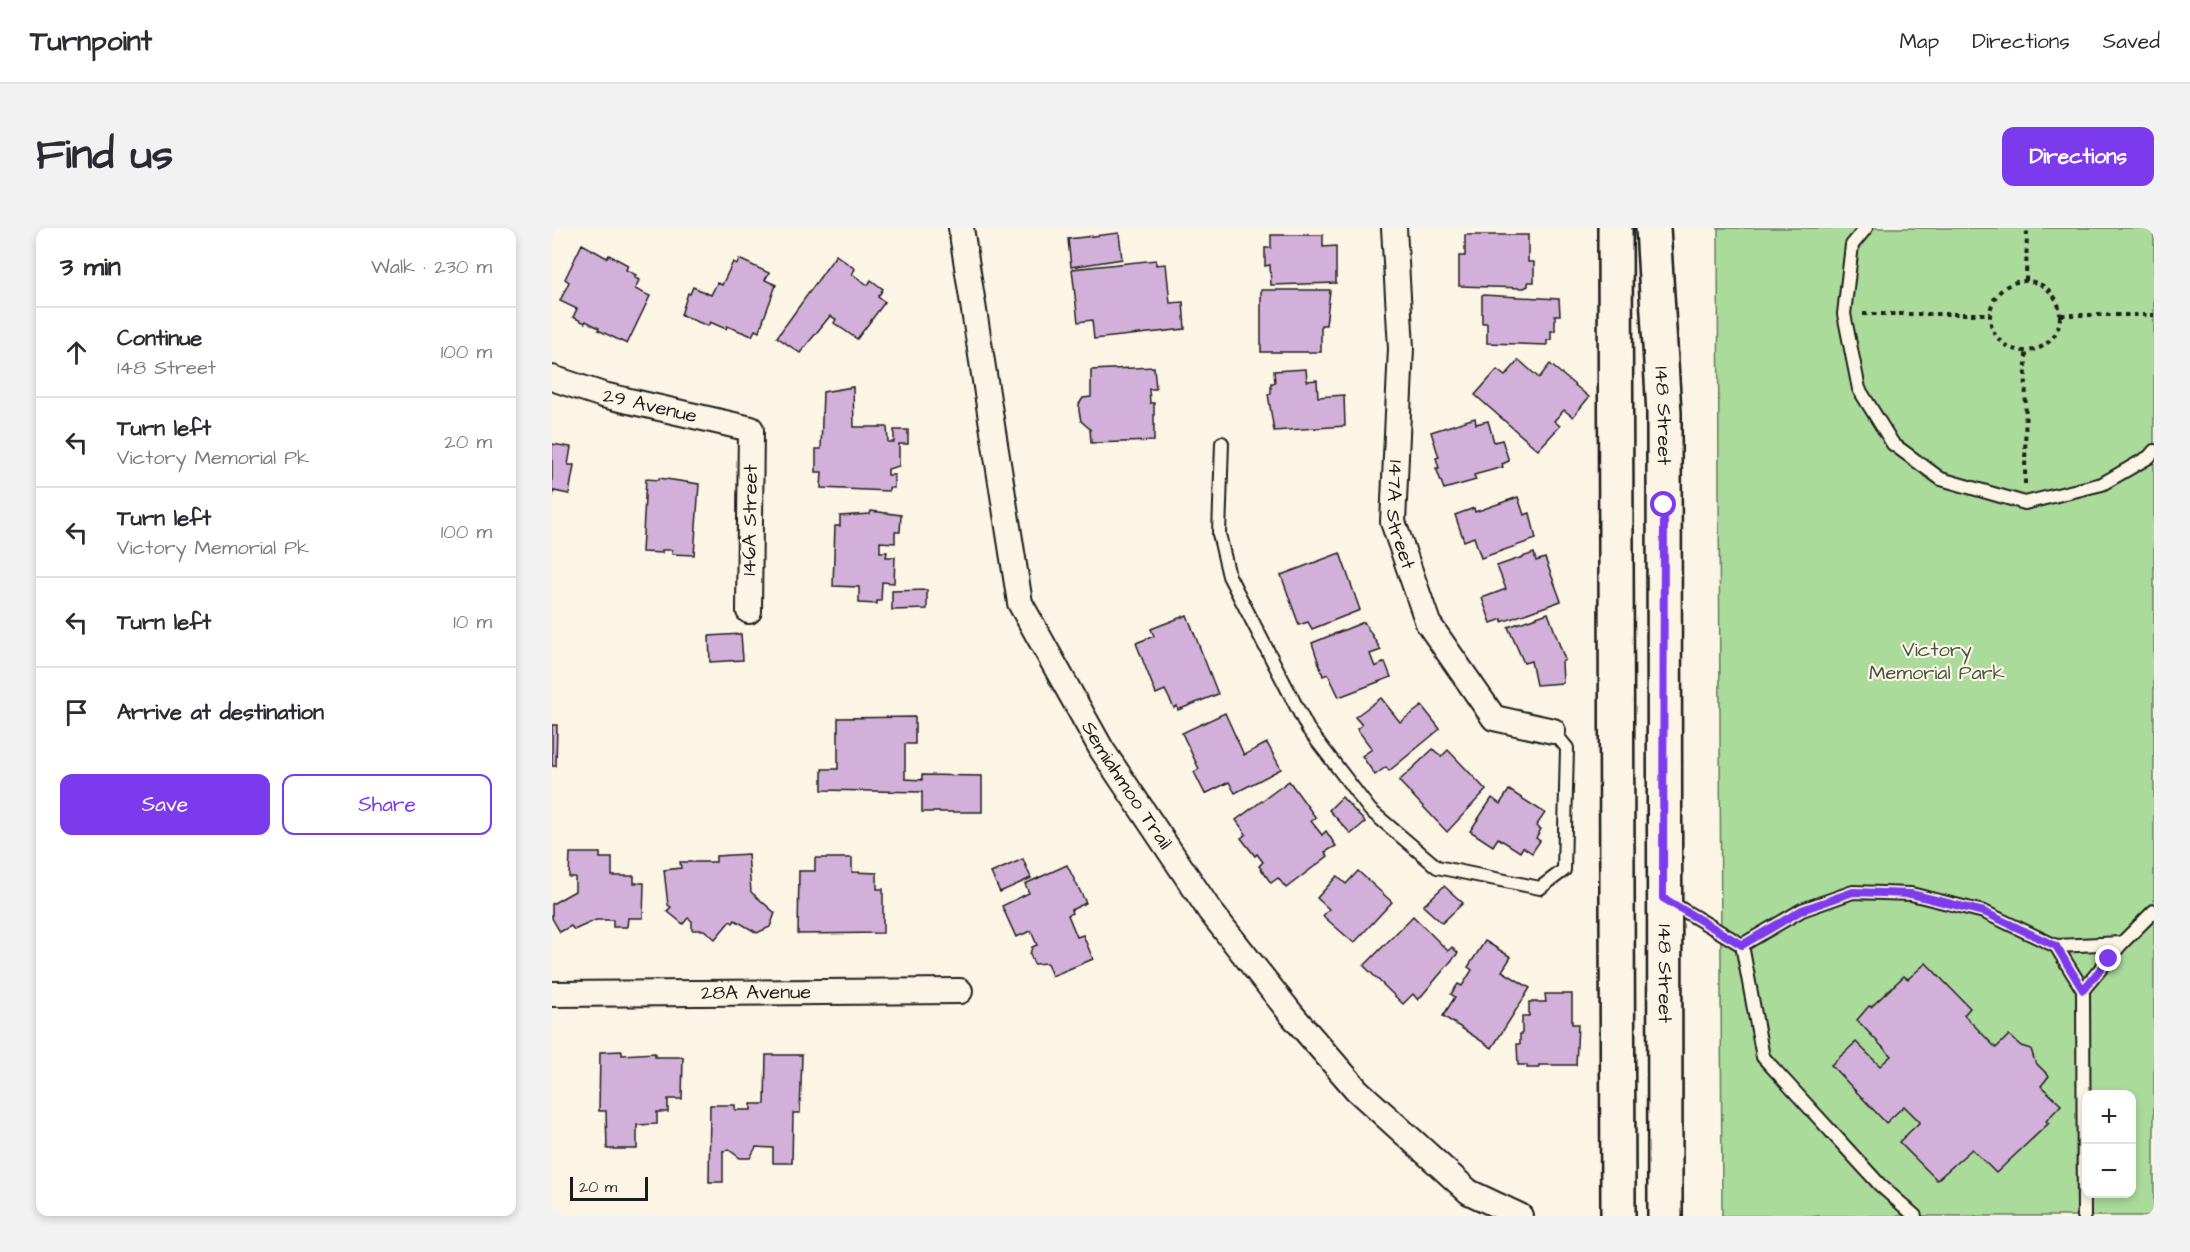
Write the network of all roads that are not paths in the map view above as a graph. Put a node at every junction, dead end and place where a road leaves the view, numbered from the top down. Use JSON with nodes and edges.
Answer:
{"nodes":[{"id":1,"x":961,"y":228,"type":"edge"},
{"id":2,"x":1394,"y":228,"type":"edge"},
{"id":3,"x":1615,"y":228,"type":"edge"},
{"id":4,"x":1653,"y":228,"type":"edge"},
{"id":5,"x":1866,"y":228,"type":"edge"},
{"id":6,"x":552,"y":378,"type":"edge"},
{"id":7,"x":751,"y":429,"type":"joint"},
{"id":8,"x":1222,"y":443,"type":"dead end"},
{"id":9,"x":2152,"y":456,"type":"edge"},
{"id":10,"x":749,"y":611,"type":"dead end"},
{"id":11,"x":1553,"y":731,"type":"joint"},
{"id":12,"x":1663,"y":898,"type":"junction"},
{"id":13,"x":2154,"y":911,"type":"edge"},
{"id":14,"x":2122,"y":943,"type":"junction"},
{"id":15,"x":1742,"y":945,"type":"junction"},
{"id":16,"x":2056,"y":946,"type":"junction"},
{"id":17,"x":2083,"y":990,"type":"junction"},
{"id":18,"x":960,"y":991,"type":"dead end"},
{"id":19,"x":552,"y":994,"type":"edge"},
{"id":20,"x":1520,"y":1216,"type":"edge"},
{"id":21,"x":1618,"y":1216,"type":"edge"},
{"id":22,"x":1665,"y":1216,"type":"edge"},
{"id":23,"x":1915,"y":1216,"type":"edge"},
{"id":24,"x":2084,"y":1216,"type":"edge"}],
"edges":[{"from":1,"to":20,"type":"street","name":"Semiahmoo Trail"},
{"from":2,"to":11,"type":"street","name":"147A Street"},
{"from":3,"to":21,"type":"main road"},
{"from":4,"to":12,"type":"main road","name":"148 Street"},
{"from":5,"to":9,"type":"lane"},
{"from":6,"to":7,"type":"street","name":"29 Avenue"},
{"from":7,"to":10,"type":"street","name":"146A Street"},
{"from":8,"to":11,"type":"lane"},
{"from":12,"to":15,"type":"lane"},
{"from":12,"to":22,"type":"main road","name":"148 Street"},
{"from":13,"to":14,"type":"lane"},
{"from":14,"to":16,"type":"lane"},
{"from":14,"to":17,"type":"lane"},
{"from":15,"to":16,"type":"lane"},
{"from":15,"to":23,"type":"lane"},
{"from":16,"to":17,"type":"lane"},
{"from":17,"to":24,"type":"lane"},
{"from":18,"to":19,"type":"street","name":"28A Avenue"}]}
